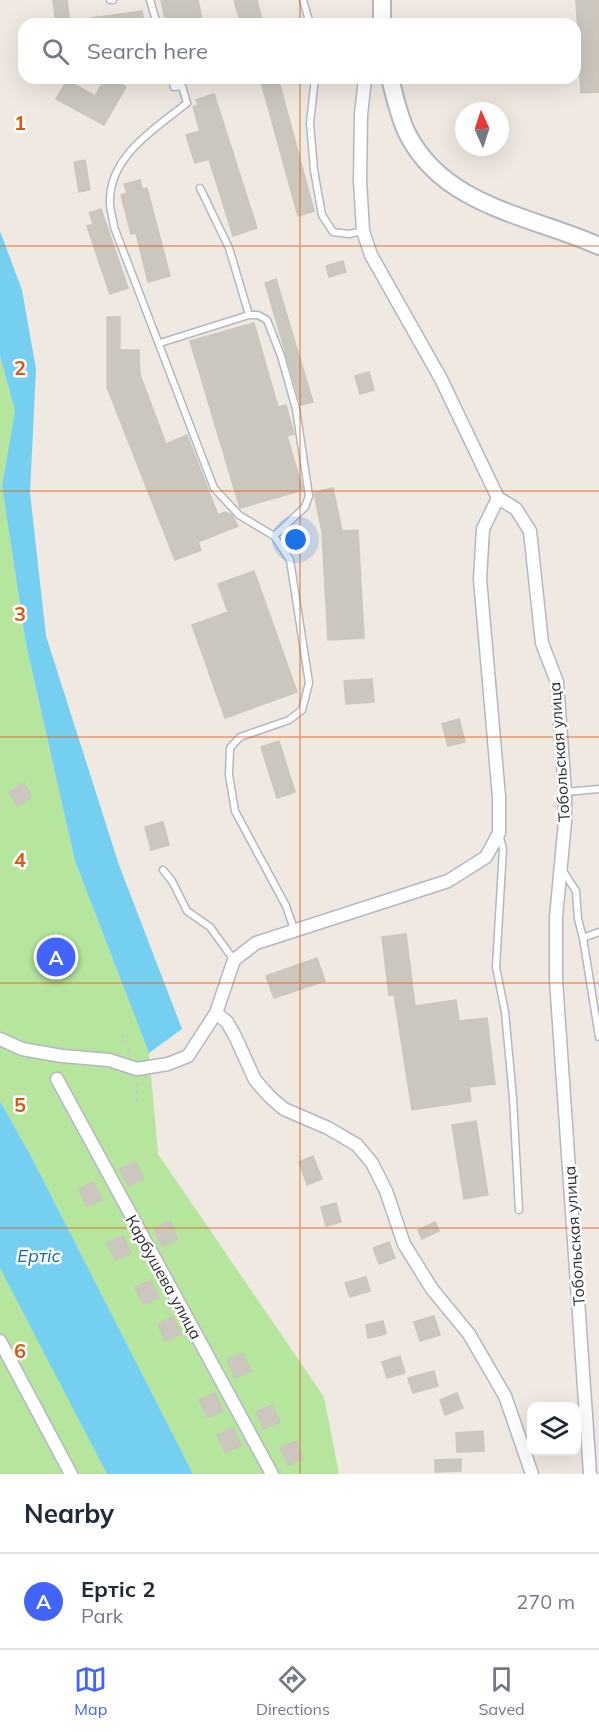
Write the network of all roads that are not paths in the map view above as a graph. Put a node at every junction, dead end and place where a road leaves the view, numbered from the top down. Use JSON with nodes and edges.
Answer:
{"nodes":[{"id":1,"x":150,"y":0,"type":"edge"},
{"id":2,"x":303,"y":0,"type":"edge"},
{"id":3,"x":382,"y":0,"type":"edge"},
{"id":4,"x":155,"y":18,"type":"edge"},
{"id":5,"x":308,"y":18,"type":"edge"},
{"id":6,"x":382,"y":18,"type":"edge"},
{"id":7,"x":173,"y":84,"type":"edge"},
{"id":8,"x":314,"y":84,"type":"edge"},
{"id":9,"x":364,"y":84,"type":"edge"},
{"id":10,"x":392,"y":84,"type":"edge"},
{"id":11,"x":200,"y":188,"type":"dead end"},
{"id":12,"x":363,"y":231,"type":"junction"},
{"id":13,"x":599,"y":246,"type":"edge"},
{"id":14,"x":249,"y":315,"type":"junction"},
{"id":15,"x":160,"y":343,"type":"junction"},
{"id":16,"x":498,"y":498,"type":"junction"},
{"id":17,"x":274,"y":537,"type":"junction"},
{"id":18,"x":599,"y":789,"type":"edge"},
{"id":19,"x":565,"y":792,"type":"junction"},
{"id":20,"x":499,"y":833,"type":"junction"},
{"id":21,"x":561,"y":867,"type":"junction"},
{"id":22,"x":163,"y":870,"type":"dead end"},
{"id":23,"x":294,"y":929,"type":"junction"},
{"id":24,"x":599,"y":932,"type":"edge"},
{"id":25,"x":583,"y":938,"type":"junction"},
{"id":26,"x":234,"y":960,"type":"junction"},
{"id":27,"x":216,"y":1013,"type":"junction"},
{"id":28,"x":599,"y":1037,"type":"edge"},
{"id":29,"x":2,"y":1042,"type":"edge"},
{"id":30,"x":57,"y":1079,"type":"dead end"},
{"id":31,"x":519,"y":1210,"type":"dead end"},
{"id":32,"x":0,"y":1341,"type":"edge"},
{"id":33,"x":71,"y":1474,"type":"edge"},
{"id":34,"x":272,"y":1474,"type":"edge"},
{"id":35,"x":532,"y":1474,"type":"edge"},
{"id":36,"x":590,"y":1474,"type":"edge"}],
"edges":[{"from":1,"to":4,"type":"lane"},
{"from":2,"to":5,"type":"lane"},
{"from":3,"to":6,"type":"main road"},
{"from":7,"to":15,"type":"lane"},
{"from":8,"to":12,"type":"lane"},
{"from":9,"to":12,"type":"street","name":"Тобольская улица"},
{"from":10,"to":13,"type":"main road"},
{"from":11,"to":14,"type":"lane"},
{"from":12,"to":16,"type":"street","name":"Тобольская улица"},
{"from":14,"to":15,"type":"lane"},
{"from":14,"to":17,"type":"lane"},
{"from":15,"to":17,"type":"lane"},
{"from":16,"to":19,"type":"street","name":"Тобольская улица"},
{"from":16,"to":20,"type":"street"},
{"from":17,"to":23,"type":"lane"},
{"from":18,"to":19,"type":"lane"},
{"from":19,"to":21,"type":"street","name":"Тобольская улица"},
{"from":20,"to":23,"type":"street"},
{"from":20,"to":31,"type":"lane"},
{"from":21,"to":25,"type":"lane"},
{"from":21,"to":36,"type":"street","name":"Тобольская улица"},
{"from":22,"to":26,"type":"lane"},
{"from":23,"to":26,"type":"street"},
{"from":24,"to":25,"type":"lane"},
{"from":25,"to":28,"type":"lane"},
{"from":26,"to":27,"type":"street"},
{"from":27,"to":29,"type":"street"},
{"from":27,"to":35,"type":"street"},
{"from":30,"to":34,"type":"street","name":"Карбушева улица"},
{"from":32,"to":33,"type":"street"}]}
